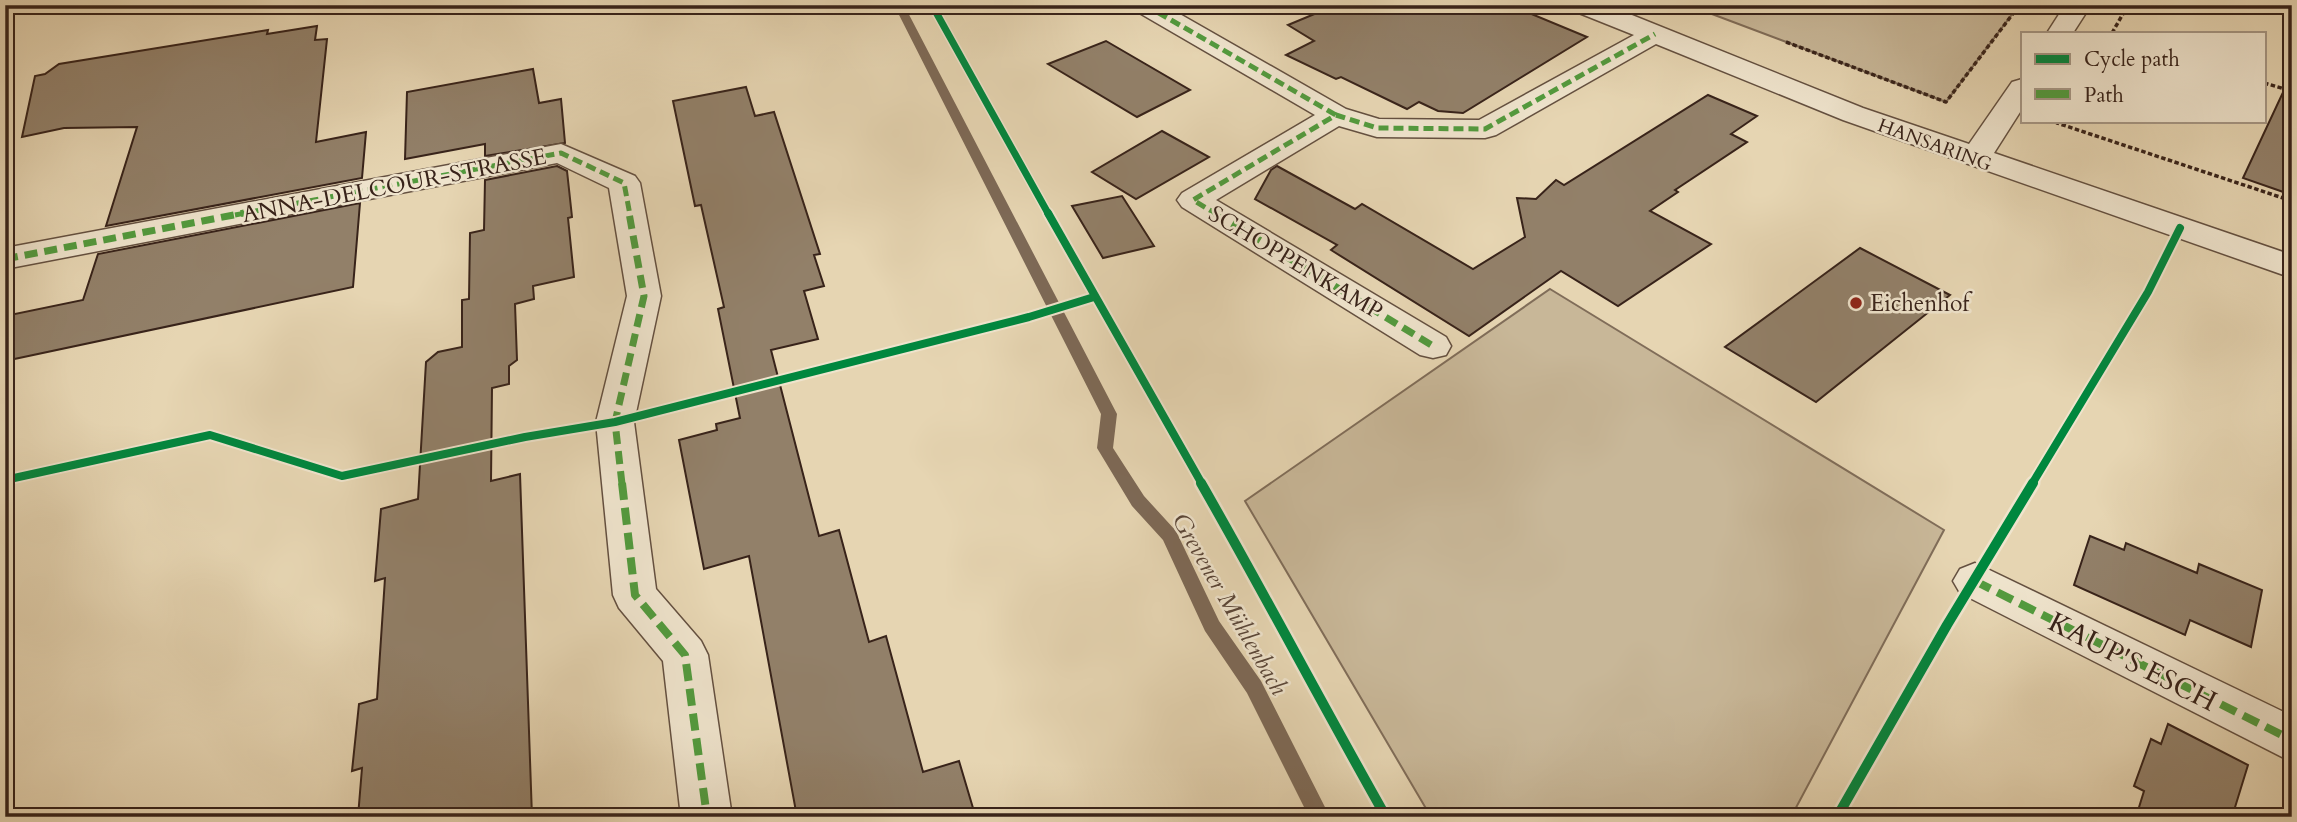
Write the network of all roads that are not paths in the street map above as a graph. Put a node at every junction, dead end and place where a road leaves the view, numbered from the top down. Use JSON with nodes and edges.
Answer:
{"nodes":[{"id":1,"x":1145,"y":5,"type":"edge"},
{"id":2,"x":1583,"y":5,"type":"edge"},
{"id":3,"x":2078,"y":5,"type":"edge"},
{"id":4,"x":2061,"y":32,"type":"edge"},
{"id":5,"x":1655,"y":34,"type":"junction"},
{"id":6,"x":2021,"y":89,"type":"edge"},
{"id":7,"x":1336,"y":115,"type":"junction"},
{"id":8,"x":1975,"y":158,"type":"junction"},
{"id":9,"x":5,"y":259,"type":"edge"},
{"id":10,"x":2292,"y":267,"type":"edge"},
{"id":11,"x":1433,"y":346,"type":"dead end"},
{"id":12,"x":1975,"y":581,"type":"dead end"},
{"id":13,"x":2292,"y":740,"type":"edge"},
{"id":14,"x":706,"y":817,"type":"edge"}],
"edges":[{"from":1,"to":7,"type":"street"},
{"from":2,"to":5,"type":"street","name":"HANSARING"},
{"from":3,"to":4,"type":"street"},
{"from":5,"to":7,"type":"street"},
{"from":5,"to":8,"type":"street","name":"HANSARING"},
{"from":6,"to":8,"type":"street"},
{"from":7,"to":11,"type":"street","name":"SCHOPPENKAMP"},
{"from":8,"to":10,"type":"street","name":"HANSARING"},
{"from":9,"to":14,"type":"street","name":"ANNA-DELCOUR-STRASSE"},
{"from":12,"to":13,"type":"street","name":"KAUP'S ESCH"}]}
